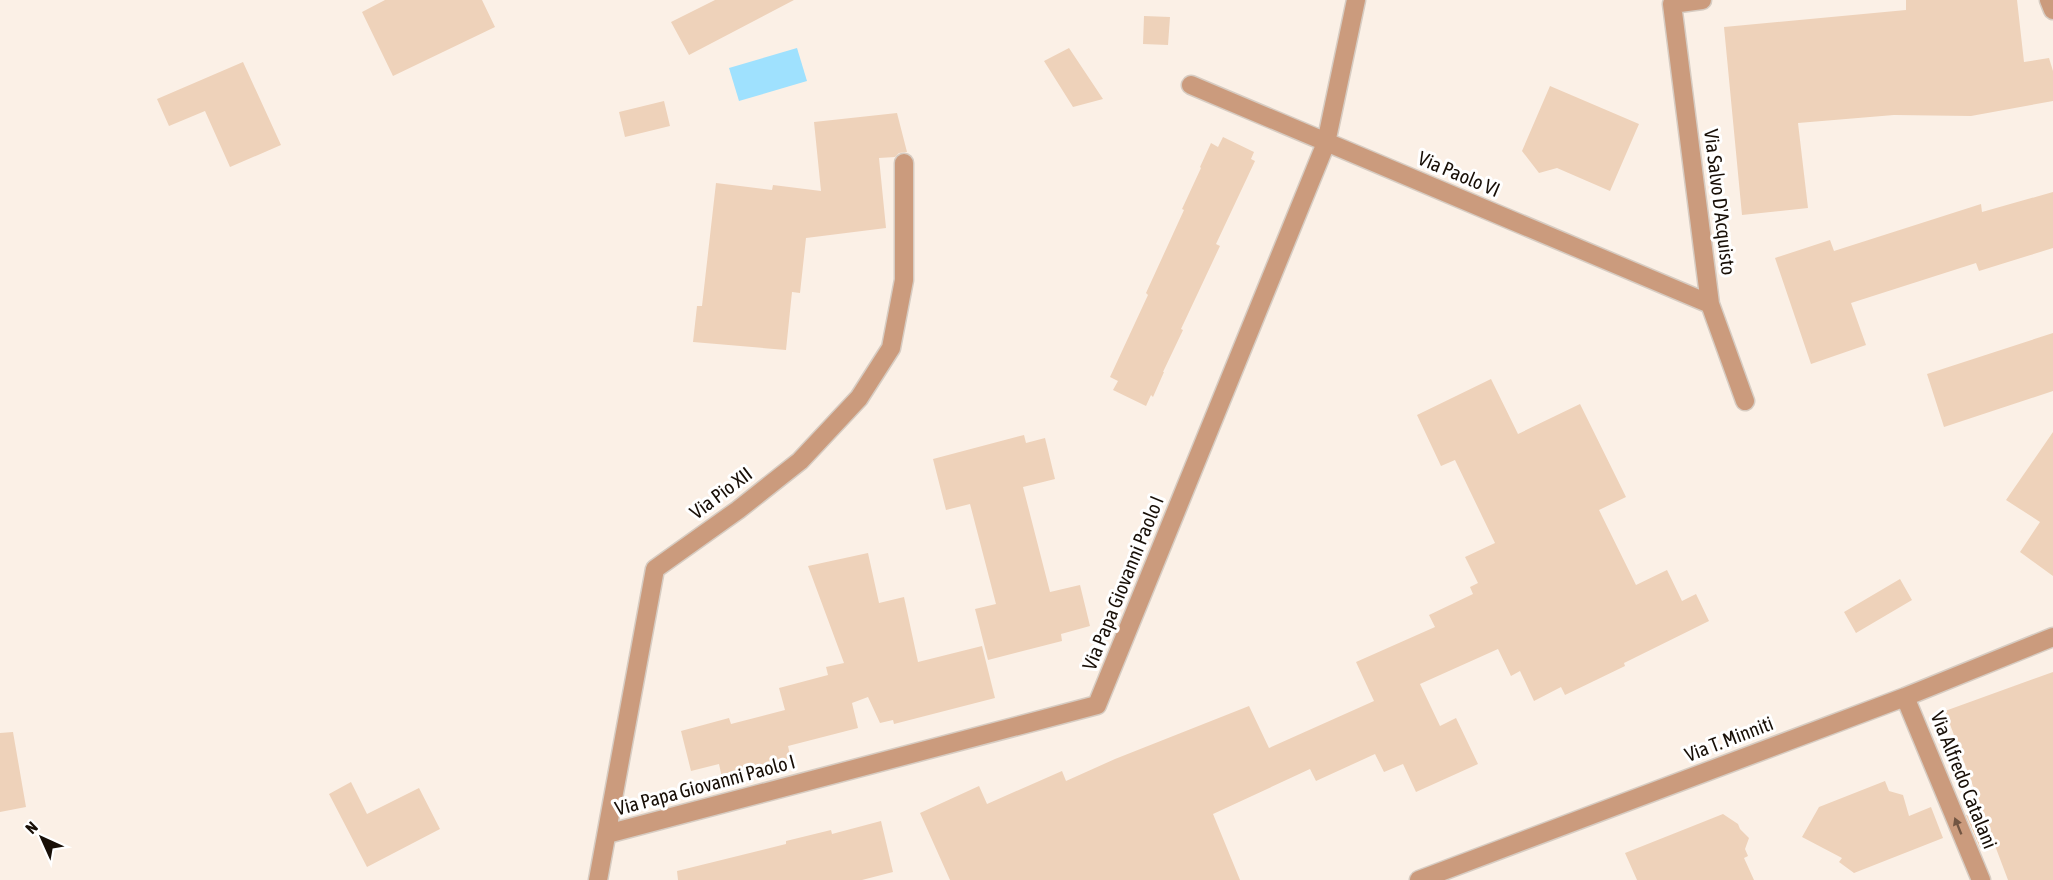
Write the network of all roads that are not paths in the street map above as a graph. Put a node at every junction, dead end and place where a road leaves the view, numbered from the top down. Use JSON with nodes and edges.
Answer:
{"nodes":[{"id":1,"x":1356,"y":0,"type":"edge"},
{"id":2,"x":1701,"y":0,"type":"edge"},
{"id":3,"x":2049,"y":0,"type":"edge"},
{"id":4,"x":2053,"y":10,"type":"edge"},
{"id":5,"x":1191,"y":85,"type":"dead end"},
{"id":6,"x":1326,"y":144,"type":"junction"},
{"id":7,"x":903,"y":163,"type":"dead end"},
{"id":8,"x":1710,"y":303,"type":"junction"},
{"id":9,"x":1745,"y":401,"type":"dead end"},
{"id":10,"x":2053,"y":637,"type":"edge"},
{"id":11,"x":1905,"y":697,"type":"junction"},
{"id":12,"x":607,"y":834,"type":"junction"},
{"id":13,"x":598,"y":880,"type":"edge"},
{"id":14,"x":1419,"y":880,"type":"edge"},
{"id":15,"x":1981,"y":880,"type":"edge"}],
"edges":[{"from":1,"to":6,"type":"street","name":"Via Papa Giovanni Paolo I"},
{"from":2,"to":8,"type":"street","name":"Via Salvo D'Acquisto"},
{"from":3,"to":4,"type":"street"},
{"from":5,"to":6,"type":"street","name":"Via Paolo VI"},
{"from":6,"to":8,"type":"street","name":"Via Paolo VI"},
{"from":6,"to":12,"type":"street","name":"Via Papa Giovanni Paolo I"},
{"from":7,"to":12,"type":"street","name":"Via Pio XII"},
{"from":8,"to":9,"type":"street","name":"Via Salvo D'Acquisto"},
{"from":10,"to":11,"type":"street","name":"Via T. Minniti"},
{"from":11,"to":14,"type":"street","name":"Via T. Minniti"},
{"from":15,"to":11,"type":"street","name":"Via Alfredo Catalani","one_way":true},
{"from":12,"to":13,"type":"street","name":"Via Pio XII"}]}
